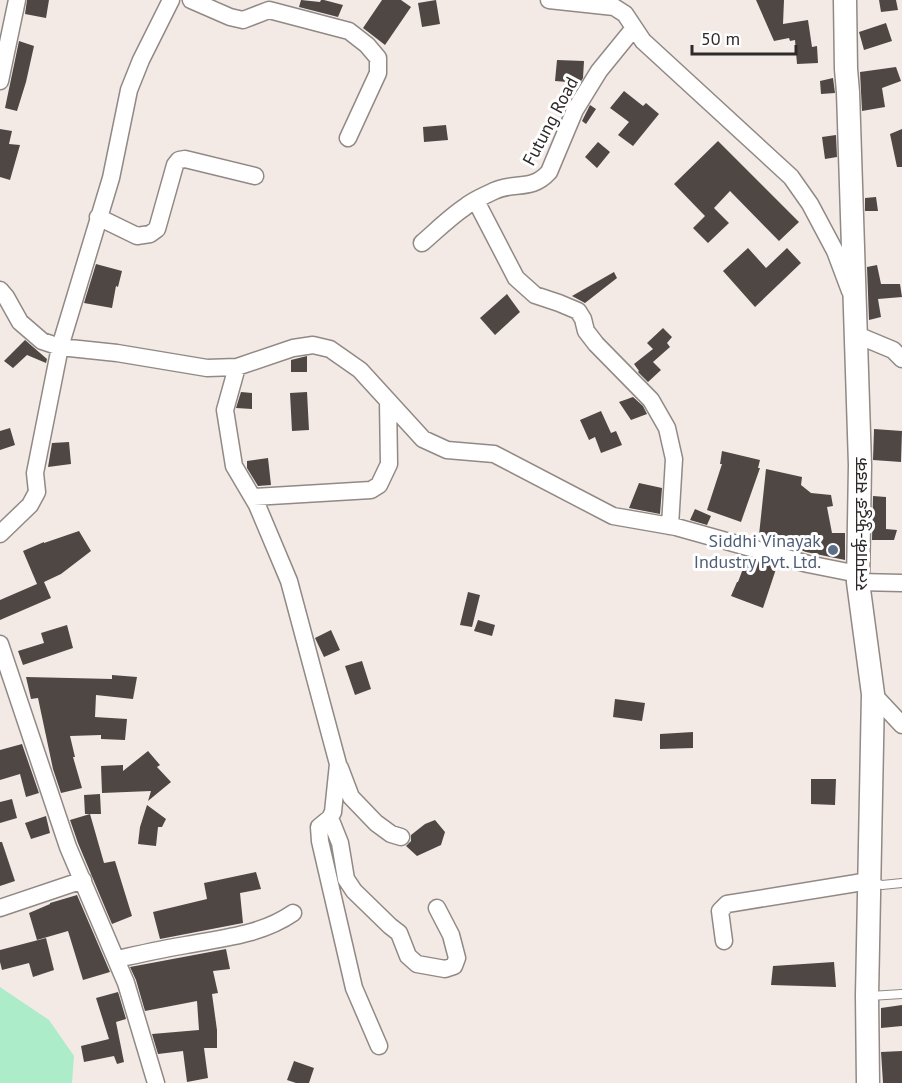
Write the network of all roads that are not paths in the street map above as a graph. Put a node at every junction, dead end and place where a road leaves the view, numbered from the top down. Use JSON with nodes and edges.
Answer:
{"nodes":[{"id":1,"x":17,"y":0,"type":"edge"},
{"id":2,"x":171,"y":0,"type":"edge"},
{"id":3,"x":191,"y":0,"type":"edge"},
{"id":4,"x":549,"y":0,"type":"edge"},
{"id":5,"x":845,"y":0,"type":"edge"},
{"id":6,"x":634,"y":28,"type":"junction"},
{"id":7,"x":5,"y":46,"type":"edge"},
{"id":8,"x":0,"y":81,"type":"edge"},
{"id":9,"x":348,"y":138,"type":"dead end"},
{"id":10,"x":255,"y":176,"type":"dead end"},
{"id":11,"x":476,"y":201,"type":"junction"},
{"id":12,"x":98,"y":217,"type":"junction"},
{"id":13,"x":422,"y":243,"type":"dead end"},
{"id":14,"x":0,"y":290,"type":"edge"},
{"id":15,"x":856,"y":306,"type":"junction"},
{"id":16,"x":856,"y":335,"type":"junction"},
{"id":17,"x":60,"y":347,"type":"junction"},
{"id":18,"x":902,"y":359,"type":"edge"},
{"id":19,"x":237,"y":367,"type":"junction"},
{"id":20,"x":388,"y":400,"type":"junction"},
{"id":21,"x":253,"y":497,"type":"junction"},
{"id":22,"x":670,"y":526,"type":"junction"},
{"id":23,"x":0,"y":534,"type":"edge"},
{"id":24,"x":858,"y":578,"type":"junction"},
{"id":25,"x":902,"y":583,"type":"edge"},
{"id":26,"x":0,"y":644,"type":"edge"},
{"id":27,"x":873,"y":694,"type":"junction"},
{"id":28,"x":902,"y":725,"type":"edge"},
{"id":29,"x":338,"y":764,"type":"junction"},
{"id":30,"x":330,"y":818,"type":"junction"},
{"id":31,"x":401,"y":837,"type":"dead end"},
{"id":32,"x":82,"y":880,"type":"junction"},
{"id":33,"x":869,"y":881,"type":"junction"},
{"id":34,"x":902,"y":884,"type":"edge"},
{"id":35,"x":0,"y":908,"type":"edge"},
{"id":36,"x":437,"y":908,"type":"dead end"},
{"id":37,"x":293,"y":913,"type":"dead end"},
{"id":38,"x":724,"y":941,"type":"dead end"},
{"id":39,"x":117,"y":959,"type":"junction"},
{"id":40,"x":902,"y":994,"type":"edge"},
{"id":41,"x":867,"y":996,"type":"junction"},
{"id":42,"x":379,"y":1046,"type":"dead end"},
{"id":43,"x":156,"y":1083,"type":"edge"},
{"id":44,"x":868,"y":1083,"type":"edge"}],
"edges":[{"from":1,"to":7,"type":"street"},
{"from":2,"to":12,"type":"street"},
{"from":3,"to":9,"type":"street"},
{"from":4,"to":6,"type":"street"},
{"from":5,"to":15,"type":"street","name":"रत्नपार्क-फुटुङ सडक"},
{"from":6,"to":11,"type":"street","name":"Futung Road"},
{"from":6,"to":15,"type":"street"},
{"from":7,"to":8,"type":"street"},
{"from":10,"to":12,"type":"street"},
{"from":11,"to":13,"type":"street","name":"Futung Road"},
{"from":11,"to":22,"type":"street"},
{"from":12,"to":17,"type":"street"},
{"from":14,"to":17,"type":"street"},
{"from":15,"to":16,"type":"street","name":"रत्नपार्क-फुटुङ सडक"},
{"from":16,"to":18,"type":"street"},
{"from":16,"to":24,"type":"street","name":"रत्नपार्क-फुटुङ सडक"},
{"from":17,"to":19,"type":"street"},
{"from":17,"to":23,"type":"street"},
{"from":19,"to":20,"type":"street"},
{"from":19,"to":21,"type":"street"},
{"from":20,"to":21,"type":"street"},
{"from":20,"to":22,"type":"street"},
{"from":21,"to":29,"type":"street"},
{"from":22,"to":24,"type":"street"},
{"from":24,"to":25,"type":"street"},
{"from":24,"to":27,"type":"street","name":"रत्नपार्क-फुटुङ सडक"},
{"from":26,"to":32,"type":"street"},
{"from":27,"to":28,"type":"street"},
{"from":27,"to":33,"type":"street","name":"रत्नपार्क-फुटुङ सडक"},
{"from":29,"to":30,"type":"street"},
{"from":29,"to":31,"type":"street"},
{"from":30,"to":36,"type":"street"},
{"from":30,"to":42,"type":"street"},
{"from":32,"to":35,"type":"street"},
{"from":32,"to":39,"type":"street"},
{"from":33,"to":34,"type":"lane"},
{"from":33,"to":38,"type":"street"},
{"from":33,"to":41,"type":"street","name":"रत्नपार्क-फुटुङ सडक"},
{"from":37,"to":39,"type":"street"},
{"from":39,"to":43,"type":"street"},
{"from":40,"to":41,"type":"lane"},
{"from":41,"to":44,"type":"street","name":"रत्नपार्क-फुटुङ सडक"}]}
